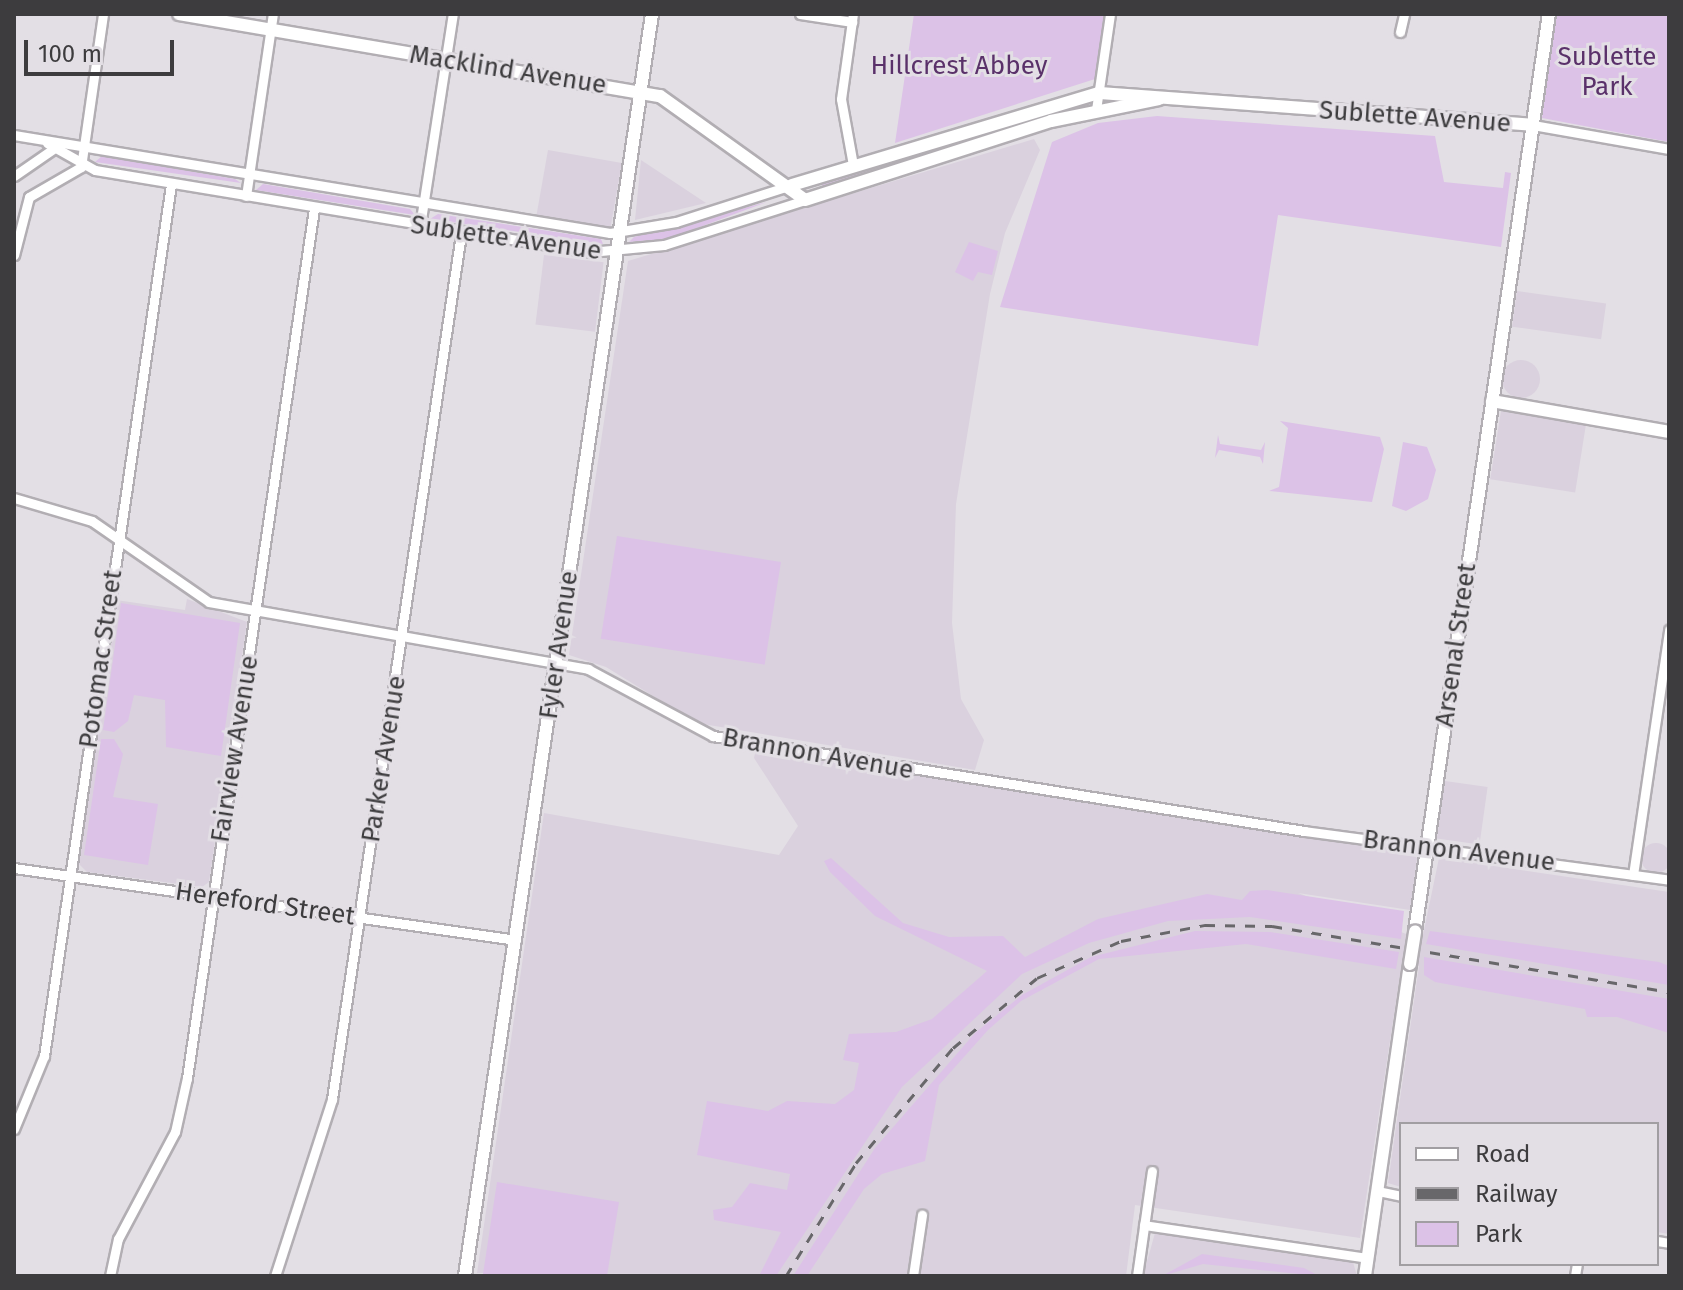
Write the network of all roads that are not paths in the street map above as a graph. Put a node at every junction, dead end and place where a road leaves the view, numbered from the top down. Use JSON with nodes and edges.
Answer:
{"nodes":[{"id":1,"x":103,"y":14,"type":"edge"},
{"id":2,"x":179,"y":14,"type":"edge"},
{"id":3,"x":273,"y":14,"type":"edge"},
{"id":4,"x":453,"y":14,"type":"edge"},
{"id":5,"x":652,"y":14,"type":"edge"},
{"id":6,"x":800,"y":14,"type":"edge"},
{"id":7,"x":1110,"y":14,"type":"edge"},
{"id":8,"x":1404,"y":14,"type":"edge"},
{"id":9,"x":1549,"y":14,"type":"edge"},
{"id":10,"x":853,"y":18,"type":"edge"},
{"id":11,"x":271,"y":30,"type":"junction"},
{"id":12,"x":1400,"y":32,"type":"dead end"},
{"id":13,"x":446,"y":60,"type":"junction"},
{"id":14,"x":642,"y":92,"type":"junction"},
{"id":15,"x":1099,"y":93,"type":"junction"},
{"id":16,"x":1159,"y":99,"type":"junction"},
{"id":17,"x":1096,"y":110,"type":"junction"},
{"id":18,"x":1533,"y":125,"type":"junction"},
{"id":19,"x":14,"y":135,"type":"edge"},
{"id":20,"x":37,"y":139,"type":"junction"},
{"id":21,"x":71,"y":145,"type":"junction"},
{"id":22,"x":84,"y":147,"type":"junction"},
{"id":23,"x":54,"y":148,"type":"junction"},
{"id":24,"x":1669,"y":149,"type":"edge"},
{"id":25,"x":853,"y":165,"type":"junction"},
{"id":26,"x":81,"y":167,"type":"junction"},
{"id":27,"x":249,"y":175,"type":"junction"},
{"id":28,"x":14,"y":176,"type":"edge"},
{"id":29,"x":171,"y":184,"type":"junction"},
{"id":30,"x":792,"y":185,"type":"junction"},
{"id":31,"x":246,"y":196,"type":"junction"},
{"id":32,"x":805,"y":200,"type":"junction"},
{"id":33,"x":424,"y":205,"type":"junction"},
{"id":34,"x":314,"y":208,"type":"junction"},
{"id":35,"x":420,"y":226,"type":"junction"},
{"id":36,"x":621,"y":233,"type":"junction"},
{"id":37,"x":461,"y":234,"type":"junction"},
{"id":38,"x":618,"y":252,"type":"junction"},
{"id":39,"x":14,"y":255,"type":"edge"},
{"id":40,"x":1492,"y":401,"type":"junction"},
{"id":41,"x":1669,"y":432,"type":"edge"},
{"id":42,"x":14,"y":498,"type":"edge"},
{"id":43,"x":119,"y":539,"type":"junction"},
{"id":44,"x":256,"y":612,"type":"junction"},
{"id":45,"x":1669,"y":630,"type":"edge"},
{"id":46,"x":402,"y":638,"type":"junction"},
{"id":47,"x":556,"y":662,"type":"junction"},
{"id":48,"x":1427,"y":848,"type":"junction"},
{"id":49,"x":14,"y":868,"type":"edge"},
{"id":50,"x":68,"y":875,"type":"junction"},
{"id":51,"x":1633,"y":875,"type":"junction"},
{"id":52,"x":1669,"y":880,"type":"edge"},
{"id":53,"x":212,"y":896,"type":"junction"},
{"id":54,"x":360,"y":917,"type":"junction"},
{"id":55,"x":516,"y":940,"type":"junction"},
{"id":56,"x":14,"y":1129,"type":"edge"},
{"id":57,"x":1152,"y":1171,"type":"dead end"},
{"id":58,"x":1378,"y":1191,"type":"junction"},
{"id":59,"x":1399,"y":1196,"type":"edge"},
{"id":60,"x":922,"y":1215,"type":"dead end"},
{"id":61,"x":1144,"y":1225,"type":"junction"},
{"id":62,"x":1368,"y":1258,"type":"junction"},
{"id":63,"x":110,"y":1276,"type":"edge"},
{"id":64,"x":275,"y":1276,"type":"edge"},
{"id":65,"x":465,"y":1276,"type":"edge"},
{"id":66,"x":913,"y":1276,"type":"edge"},
{"id":67,"x":1137,"y":1276,"type":"edge"},
{"id":68,"x":1365,"y":1276,"type":"edge"}],
"edges":[{"from":1,"to":22,"type":"street"},
{"from":2,"to":11,"type":"street","name":"Macklind Avenue"},
{"from":3,"to":11,"type":"street"},
{"from":4,"to":13,"type":"street"},
{"from":5,"to":14,"type":"street","name":"Fyler Avenue"},
{"from":6,"to":10,"type":"street"},
{"from":7,"to":15,"type":"street"},
{"from":8,"to":12,"type":"street"},
{"from":9,"to":18,"type":"street","name":"Arsenal Street"},
{"from":10,"to":25,"type":"street"},
{"from":11,"to":13,"type":"street","name":"Macklind Avenue"},
{"from":11,"to":27,"type":"street"},
{"from":13,"to":14,"type":"street","name":"Macklind Avenue"},
{"from":13,"to":33,"type":"street"},
{"from":14,"to":30,"type":"street","name":"Macklind Avenue"},
{"from":14,"to":36,"type":"street","name":"Fyler Avenue"},
{"from":15,"to":16,"type":"street","name":"Sublette Avenue"},
{"from":15,"to":17,"type":"street"},
{"from":15,"to":25,"type":"street","name":"Sublette Avenue"},
{"from":16,"to":17,"type":"street","name":"Sublette Avenue"},
{"from":16,"to":18,"type":"street","name":"Sublette Avenue"},
{"from":17,"to":32,"type":"street","name":"Sublette Avenue"},
{"from":18,"to":24,"type":"street","name":"Sublette Avenue"},
{"from":18,"to":40,"type":"street","name":"Arsenal Street"},
{"from":19,"to":20,"type":"street","name":"Sublette Avenue"},
{"from":20,"to":21,"type":"street","name":"Sublette Avenue"},
{"from":20,"to":23,"type":"street","name":"Sublette Avenue"},
{"from":21,"to":22,"type":"street","name":"Sublette Avenue"},
{"from":21,"to":23,"type":"street"},
{"from":22,"to":26,"type":"street"},
{"from":22,"to":27,"type":"street","name":"Sublette Avenue"},
{"from":23,"to":26,"type":"street","name":"Sublette Avenue"},
{"from":23,"to":28,"type":"street"},
{"from":25,"to":30,"type":"street","name":"Sublette Avenue"},
{"from":26,"to":29,"type":"street","name":"Sublette Avenue"},
{"from":26,"to":39,"type":"street"},
{"from":27,"to":31,"type":"street"},
{"from":27,"to":33,"type":"street","name":"Sublette Avenue"},
{"from":29,"to":31,"type":"street","name":"Sublette Avenue"},
{"from":29,"to":43,"type":"street","name":"Potomac Street"},
{"from":30,"to":32,"type":"street","name":"Macklind Avenue"},
{"from":30,"to":36,"type":"street","name":"Sublette Avenue"},
{"from":31,"to":34,"type":"street","name":"Sublette Avenue"},
{"from":32,"to":38,"type":"street","name":"Sublette Avenue"},
{"from":33,"to":35,"type":"street"},
{"from":33,"to":36,"type":"street","name":"Sublette Avenue"},
{"from":34,"to":35,"type":"street","name":"Sublette Avenue"},
{"from":34,"to":44,"type":"street","name":"Fairview Avenue"},
{"from":35,"to":37,"type":"street","name":"Sublette Avenue"},
{"from":36,"to":38,"type":"street","name":"Fyler Avenue"},
{"from":37,"to":38,"type":"street","name":"Sublette Avenue"},
{"from":37,"to":46,"type":"street","name":"Parker Avenue"},
{"from":38,"to":47,"type":"street","name":"Fyler Avenue"},
{"from":40,"to":41,"type":"street"},
{"from":40,"to":48,"type":"street","name":"Arsenal Street"},
{"from":42,"to":43,"type":"street","name":"Brannon Avenue"},
{"from":43,"to":44,"type":"street","name":"Brannon Avenue"},
{"from":43,"to":50,"type":"street","name":"Potomac Street"},
{"from":44,"to":46,"type":"street","name":"Brannon Avenue"},
{"from":44,"to":53,"type":"street","name":"Fairview Avenue"},
{"from":45,"to":51,"type":"street"},
{"from":46,"to":47,"type":"street","name":"Brannon Avenue"},
{"from":46,"to":54,"type":"street","name":"Parker Avenue"},
{"from":47,"to":48,"type":"street","name":"Brannon Avenue"},
{"from":47,"to":55,"type":"street","name":"Fyler Avenue"},
{"from":48,"to":51,"type":"street","name":"Brannon Avenue"},
{"from":48,"to":58,"type":"street","name":"Arsenal Street","bridge":true},
{"from":49,"to":50,"type":"street","name":"Hereford Street"},
{"from":50,"to":53,"type":"street","name":"Hereford Street"},
{"from":50,"to":56,"type":"street","name":"Potomac Street"},
{"from":51,"to":52,"type":"street","name":"Brannon Avenue"},
{"from":53,"to":54,"type":"street","name":"Hereford Street"},
{"from":53,"to":63,"type":"street","name":"Fairview Avenue"},
{"from":54,"to":55,"type":"street","name":"Hereford Street"},
{"from":54,"to":64,"type":"street","name":"Parker Avenue"},
{"from":55,"to":65,"type":"street","name":"Fyler Avenue"},
{"from":57,"to":61,"type":"street"},
{"from":58,"to":59,"type":"street"},
{"from":58,"to":62,"type":"street","name":"Arsenal Street"},
{"from":60,"to":66,"type":"street"},
{"from":61,"to":62,"type":"street"},
{"from":61,"to":67,"type":"street"},
{"from":62,"to":68,"type":"street","name":"Arsenal Street"}]}
